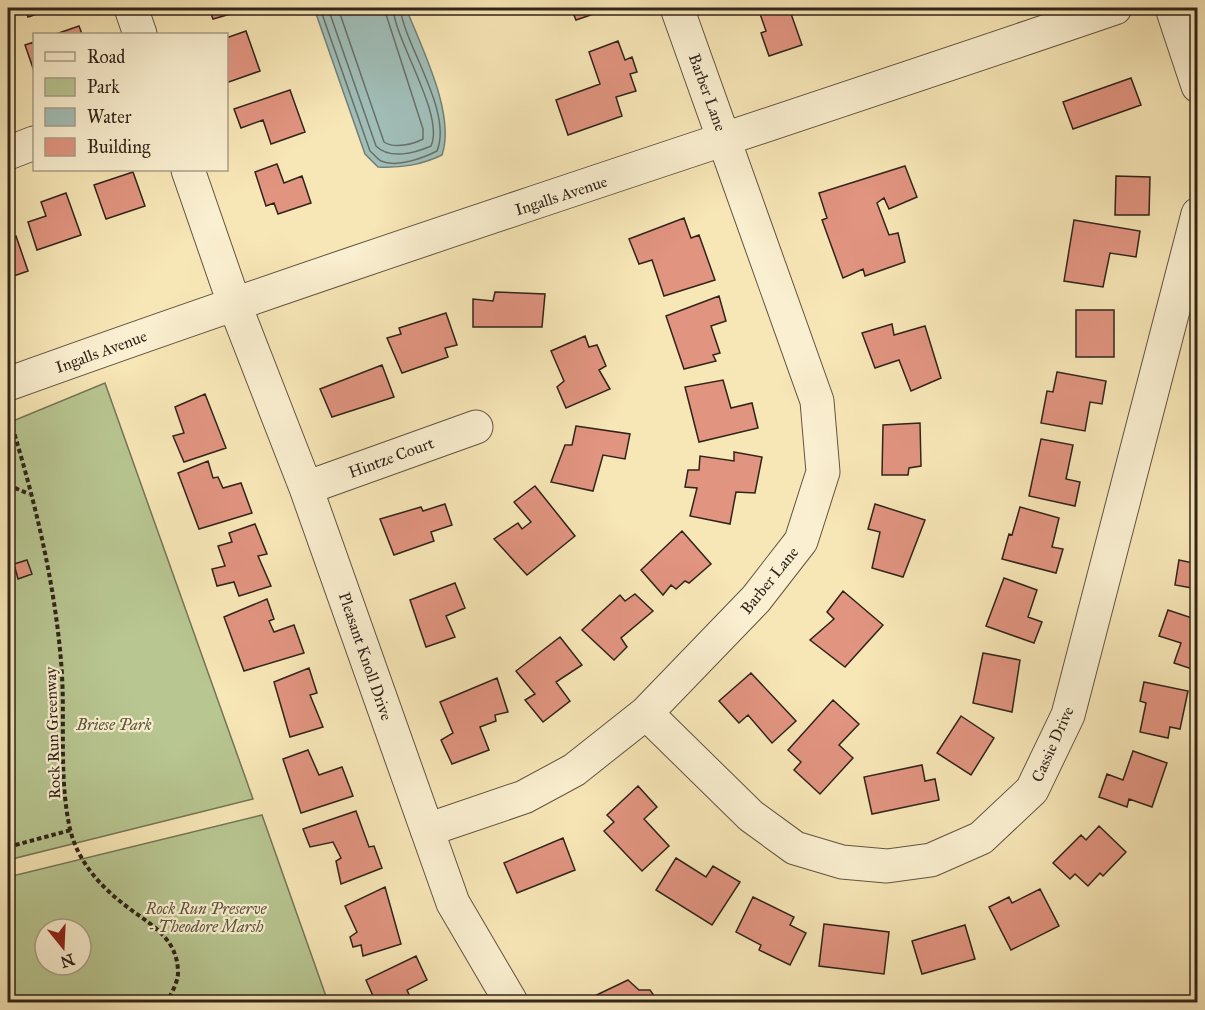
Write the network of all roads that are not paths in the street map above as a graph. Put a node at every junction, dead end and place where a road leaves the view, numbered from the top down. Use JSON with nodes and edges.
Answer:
{"nodes":[{"id":1,"x":131,"y":8,"type":"edge"},
{"id":2,"x":677,"y":8,"type":"edge"},
{"id":3,"x":1115,"y":8,"type":"edge"},
{"id":4,"x":1172,"y":8,"type":"edge"},
{"id":5,"x":140,"y":33,"type":"edge"},
{"id":6,"x":1197,"y":86,"type":"edge"},
{"id":7,"x":726,"y":141,"type":"junction"},
{"id":8,"x":33,"y":143,"type":"edge"},
{"id":9,"x":8,"y":153,"type":"edge"},
{"id":10,"x":188,"y":171,"type":"edge"},
{"id":11,"x":1197,"y":214,"type":"edge"},
{"id":12,"x":234,"y":303,"type":"junction"},
{"id":13,"x":8,"y":384,"type":"edge"},
{"id":14,"x":476,"y":427,"type":"dead end"},
{"id":15,"x":306,"y":488,"type":"junction"},
{"id":16,"x":646,"y":713,"type":"junction"},
{"id":17,"x":427,"y":830,"type":"junction"},
{"id":18,"x":511,"y":1002,"type":"edge"}],
"edges":[{"from":1,"to":5,"type":"street"},
{"from":2,"to":7,"type":"street","name":"Barber Lane"},
{"from":3,"to":7,"type":"street","name":"Ingalls Avenue"},
{"from":4,"to":6,"type":"street"},
{"from":7,"to":12,"type":"street","name":"Ingalls Avenue"},
{"from":7,"to":16,"type":"street","name":"Barber Lane"},
{"from":8,"to":9,"type":"street"},
{"from":10,"to":12,"type":"street","name":"Pleasant Knoll Drive"},
{"from":11,"to":16,"type":"street","name":"Cassie Drive"},
{"from":12,"to":13,"type":"street","name":"Ingalls Avenue"},
{"from":12,"to":15,"type":"street","name":"Pleasant Knoll Drive"},
{"from":14,"to":15,"type":"street","name":"Hintze Court"},
{"from":15,"to":17,"type":"street","name":"Pleasant Knoll Drive"},
{"from":16,"to":17,"type":"street","name":"Barber Lane"},
{"from":17,"to":18,"type":"street","name":"Pleasant Knoll Drive"}]}
